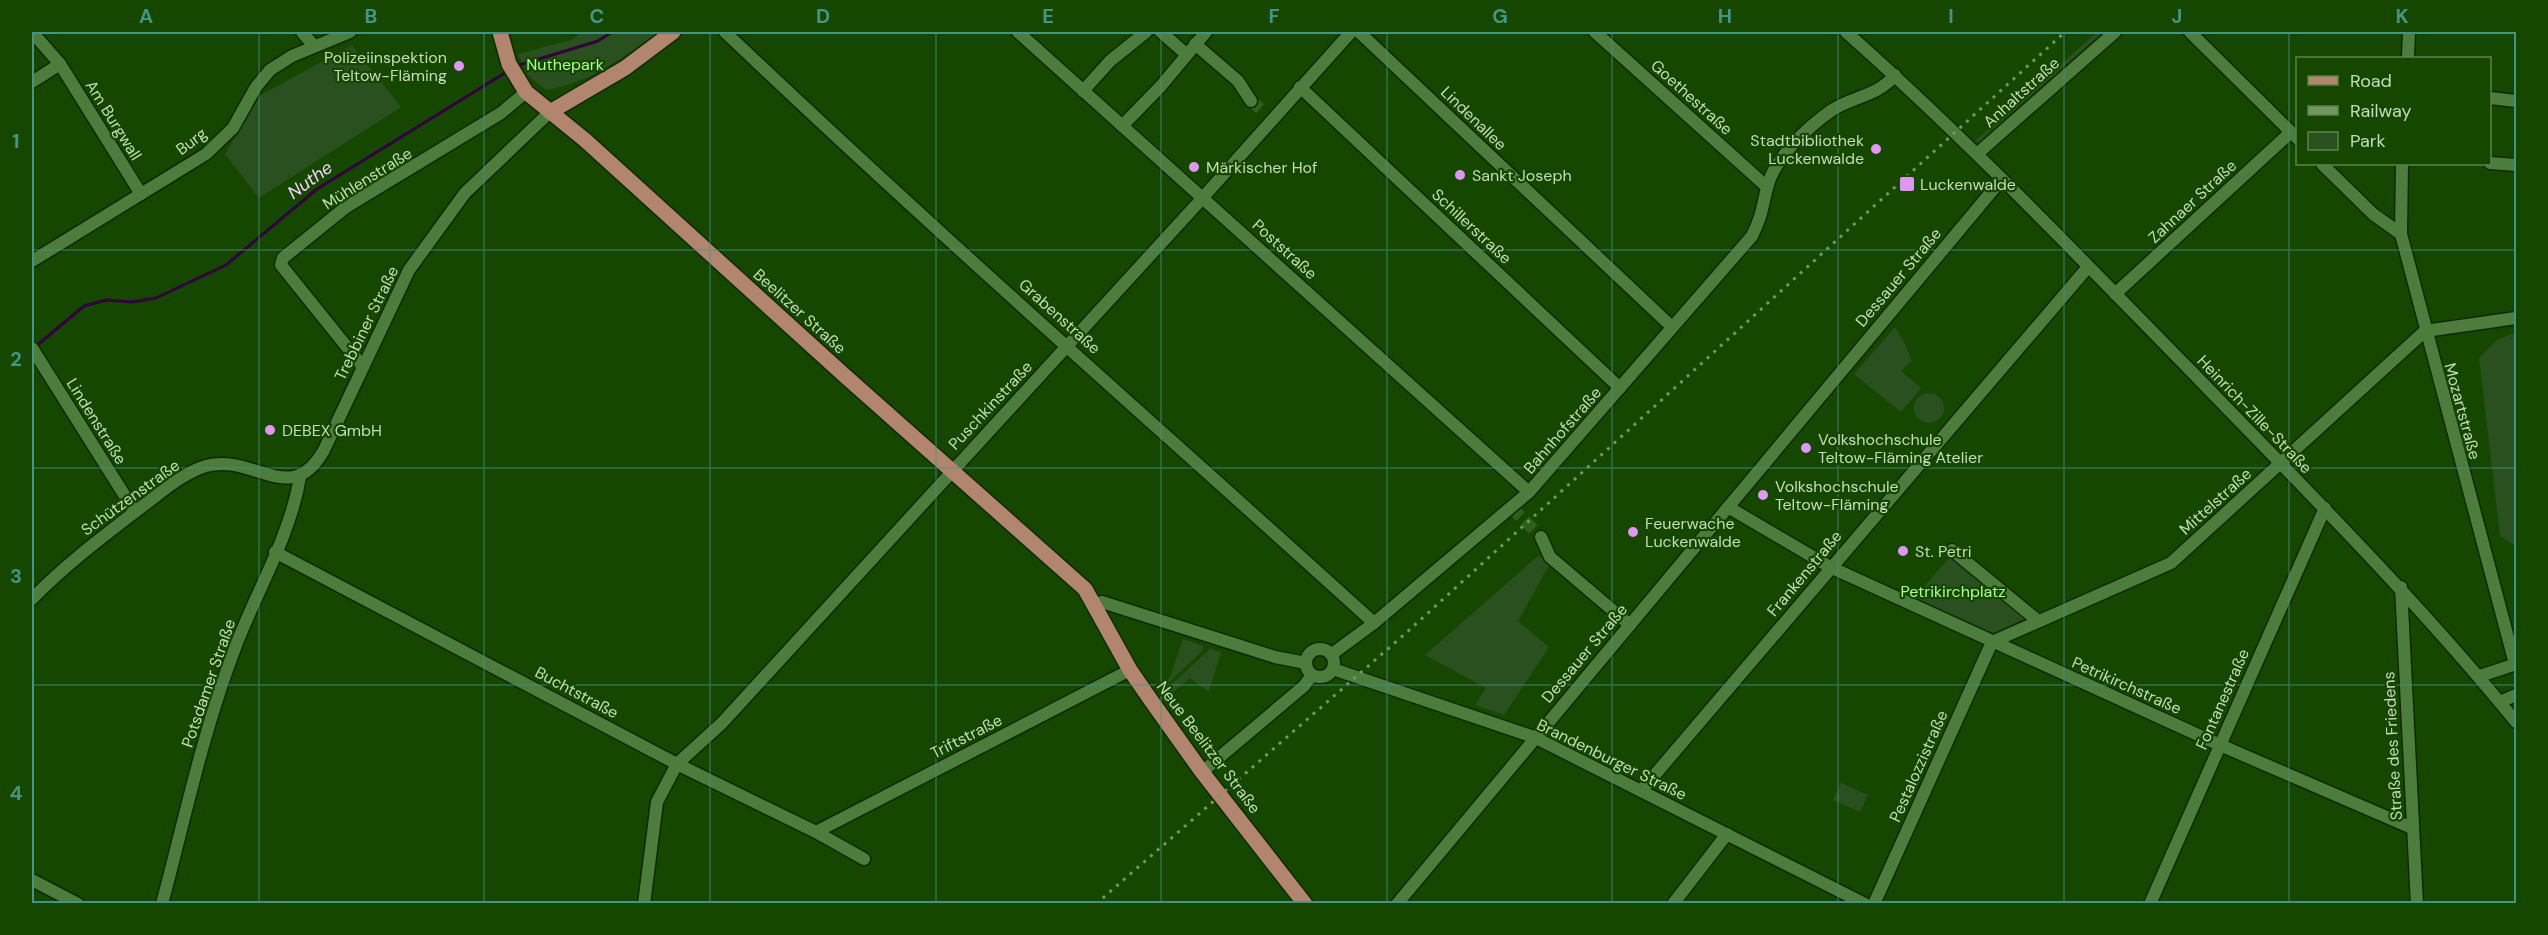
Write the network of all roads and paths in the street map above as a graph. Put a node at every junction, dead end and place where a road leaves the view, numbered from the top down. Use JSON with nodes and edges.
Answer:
{"nodes":[{"id":1,"x":32,"y":32,"type":"edge"},
{"id":2,"x":302,"y":32,"type":"edge"},
{"id":3,"x":350,"y":32,"type":"edge"},
{"id":4,"x":500,"y":32,"type":"edge"},
{"id":5,"x":673,"y":32,"type":"edge"},
{"id":6,"x":725,"y":32,"type":"edge"},
{"id":7,"x":1018,"y":32,"type":"edge"},
{"id":8,"x":1146,"y":32,"type":"edge"},
{"id":9,"x":1161,"y":32,"type":"edge"},
{"id":10,"x":1206,"y":32,"type":"edge"},
{"id":11,"x":1351,"y":32,"type":"edge"},
{"id":12,"x":1359,"y":32,"type":"edge"},
{"id":13,"x":1595,"y":32,"type":"edge"},
{"id":14,"x":1846,"y":32,"type":"edge"},
{"id":15,"x":2115,"y":32,"type":"edge"},
{"id":16,"x":2190,"y":32,"type":"edge"},
{"id":17,"x":2409,"y":32,"type":"edge"},
{"id":18,"x":1195,"y":44,"type":"junction"},
{"id":19,"x":314,"y":46,"type":"junction"},
{"id":20,"x":1186,"y":54,"type":"junction"},
{"id":21,"x":2408,"y":57,"type":"edge"},
{"id":22,"x":60,"y":64,"type":"junction"},
{"id":23,"x":1895,"y":75,"type":"junction"},
{"id":24,"x":32,"y":82,"type":"edge"},
{"id":25,"x":1300,"y":87,"type":"junction"},
{"id":26,"x":1083,"y":91,"type":"junction"},
{"id":27,"x":526,"y":92,"type":"junction"},
{"id":28,"x":2491,"y":98,"type":"edge"},
{"id":29,"x":1251,"y":101,"type":"tunnel mouth"},
{"id":30,"x":2517,"y":101,"type":"edge"},
{"id":31,"x":550,"y":112,"type":"junction"},
{"id":32,"x":1122,"y":126,"type":"junction"},
{"id":33,"x":2294,"y":136,"type":"edge"},
{"id":34,"x":1977,"y":154,"type":"junction"},
{"id":35,"x":2491,"y":163,"type":"edge"},
{"id":36,"x":2323,"y":165,"type":"edge"},
{"id":37,"x":2402,"y":165,"type":"edge"},
{"id":38,"x":2517,"y":165,"type":"edge"},
{"id":39,"x":2002,"y":179,"type":"junction"},
{"id":40,"x":1767,"y":187,"type":"junction"},
{"id":41,"x":141,"y":194,"type":"junction"},
{"id":42,"x":1203,"y":198,"type":"junction"},
{"id":43,"x":2401,"y":234,"type":"junction"},
{"id":44,"x":32,"y":261,"type":"edge"},
{"id":45,"x":2088,"y":267,"type":"junction"},
{"id":46,"x":2115,"y":294,"type":"junction"},
{"id":47,"x":2517,"y":318,"type":"edge"},
{"id":48,"x":1671,"y":327,"type":"junction"},
{"id":49,"x":2425,"y":331,"type":"junction"},
{"id":50,"x":1068,"y":344,"type":"junction"},
{"id":51,"x":34,"y":353,"type":"edge"},
{"id":52,"x":363,"y":367,"type":"junction"},
{"id":53,"x":1620,"y":388,"type":"junction"},
{"id":54,"x":2282,"y":464,"type":"junction"},
{"id":55,"x":952,"y":470,"type":"junction"},
{"id":56,"x":300,"y":477,"type":"junction"},
{"id":57,"x":1529,"y":492,"type":"junction"},
{"id":58,"x":1728,"y":507,"type":"junction"},
{"id":59,"x":2325,"y":508,"type":"junction"},
{"id":60,"x":135,"y":512,"type":"junction"},
{"id":61,"x":1541,"y":537,"type":"tunnel mouth"},
{"id":62,"x":1952,"y":549,"type":"dead end"},
{"id":63,"x":275,"y":552,"type":"junction"},
{"id":64,"x":1830,"y":567,"type":"junction"},
{"id":65,"x":2401,"y":587,"type":"junction"},
{"id":66,"x":32,"y":599,"type":"edge"},
{"id":67,"x":1095,"y":604,"type":"junction"},
{"id":68,"x":2037,"y":620,"type":"junction"},
{"id":69,"x":1374,"y":624,"type":"junction"},
{"id":70,"x":1630,"y":625,"type":"junction"},
{"id":71,"x":1992,"y":642,"type":"junction"},
{"id":72,"x":1332,"y":654,"type":"junction"},
{"id":73,"x":1306,"y":663,"type":"junction"},
{"id":74,"x":2516,"y":664,"type":"edge"},
{"id":75,"x":1333,"y":669,"type":"junction"},
{"id":76,"x":1130,"y":670,"type":"junction"},
{"id":77,"x":1312,"y":675,"type":"junction"},
{"id":78,"x":2480,"y":676,"type":"junction"},
{"id":79,"x":2517,"y":695,"type":"edge"},
{"id":80,"x":2500,"y":702,"type":"junction"},
{"id":81,"x":2517,"y":722,"type":"edge"},
{"id":82,"x":1534,"y":737,"type":"junction"},
{"id":83,"x":2220,"y":745,"type":"junction"},
{"id":84,"x":678,"y":764,"type":"junction"},
{"id":85,"x":1202,"y":772,"type":"junction"},
{"id":86,"x":1641,"y":791,"type":"junction"},
{"id":87,"x":2412,"y":828,"type":"junction"},
{"id":88,"x":816,"y":831,"type":"junction"},
{"id":89,"x":1726,"y":834,"type":"junction"},
{"id":90,"x":864,"y":859,"type":"dead end"},
{"id":91,"x":32,"y":880,"type":"edge"},
{"id":92,"x":78,"y":903,"type":"edge"},
{"id":93,"x":162,"y":903,"type":"edge"},
{"id":94,"x":644,"y":903,"type":"edge"},
{"id":95,"x":1305,"y":903,"type":"edge"},
{"id":96,"x":1397,"y":903,"type":"edge"},
{"id":97,"x":1673,"y":903,"type":"edge"},
{"id":98,"x":1865,"y":903,"type":"edge"},
{"id":99,"x":1874,"y":903,"type":"edge"},
{"id":100,"x":2150,"y":903,"type":"edge"},
{"id":101,"x":2417,"y":903,"type":"edge"}],
"edges":[{"from":1,"to":22,"type":"street","name":"Am Burgwall"},
{"from":2,"to":19,"type":"street"},
{"from":3,"to":19,"type":"street","name":"Burg"},
{"from":4,"to":27,"type":"main road","name":"Beelitzer Straße"},
{"from":5,"to":31,"type":"main road"},
{"from":6,"to":50,"type":"street","name":"Grabenstraße"},
{"from":7,"to":26,"type":"street","name":"Poststraße"},
{"from":8,"to":26,"type":"street"},
{"from":9,"to":20,"type":"street"},
{"from":10,"to":18,"type":"street"},
{"from":11,"to":25,"type":"street","name":"Puschkinstraße"},
{"from":12,"to":48,"type":"street","name":"Lindenallee"},
{"from":13,"to":40,"type":"street","name":"Goethestraße"},
{"from":14,"to":23,"type":"street","name":"Heinrich-Zille-Straße"},
{"from":15,"to":34,"type":"street","name":"Anhaltstraße"},
{"from":16,"to":33,"type":"street"},
{"from":17,"to":21,"type":"street"},
{"from":18,"to":20,"type":"street"},
{"from":18,"to":29,"type":"street"},
{"from":19,"to":41,"type":"street","name":"Burg"},
{"from":20,"to":32,"type":"street"},
{"from":22,"to":24,"type":"street"},
{"from":22,"to":41,"type":"street","name":"Am Burgwall"},
{"from":23,"to":34,"type":"street","name":"Heinrich-Zille-Straße"},
{"from":23,"to":40,"type":"street","name":"Bahnhofstraße"},
{"from":25,"to":42,"type":"street","name":"Puschkinstraße"},
{"from":25,"to":53,"type":"street","name":"Schillerstraße"},
{"from":26,"to":32,"type":"street","name":"Poststraße"},
{"from":27,"to":31,"type":"main road","name":"Beelitzer Straße"},
{"from":27,"to":52,"type":"street","name":"Mühlenstraße"},
{"from":28,"to":30,"type":"street"},
{"from":31,"to":52,"type":"street","name":"Trebbiner Straße"},
{"from":31,"to":55,"type":"main road","name":"Beelitzer Straße"},
{"from":32,"to":42,"type":"street","name":"Poststraße"},
{"from":33,"to":46,"type":"street","name":"Zahnaer Straße"},
{"from":34,"to":39,"type":"street","name":"Heinrich-Zille-Straße"},
{"from":35,"to":38,"type":"street"},
{"from":36,"to":43,"type":"street"},
{"from":37,"to":43,"type":"street","name":"Mozartstraße"},
{"from":39,"to":45,"type":"street","name":"Heinrich-Zille-Straße"},
{"from":39,"to":58,"type":"street","name":"Dessauer Straße"},
{"from":40,"to":48,"type":"street","name":"Bahnhofstraße"},
{"from":41,"to":44,"type":"street","name":"Burg"},
{"from":42,"to":50,"type":"street","name":"Puschkinstraße"},
{"from":42,"to":57,"type":"street","name":"Poststraße"},
{"from":43,"to":49,"type":"street","name":"Mozartstraße"},
{"from":45,"to":46,"type":"street","name":"Heinrich-Zille-Straße"},
{"from":45,"to":64,"type":"street","name":"Frankenstraße"},
{"from":46,"to":54,"type":"street","name":"Heinrich-Zille-Straße"},
{"from":47,"to":49,"type":"street"},
{"from":48,"to":53,"type":"street","name":"Bahnhofstraße"},
{"from":49,"to":54,"type":"street","name":"Mittelstraße"},
{"from":49,"to":74,"type":"street","name":"Mozartstraße"},
{"from":50,"to":55,"type":"street","name":"Puschkinstraße"},
{"from":50,"to":69,"type":"street","name":"Grabenstraße"},
{"from":51,"to":60,"type":"street","name":"Lindenstraße"},
{"from":52,"to":56,"type":"street","name":"Trebbiner Straße"},
{"from":53,"to":57,"type":"street","name":"Bahnhofstraße"},
{"from":54,"to":59,"type":"street","name":"Heinrich-Zille-Straße"},
{"from":54,"to":68,"type":"street","name":"Mittelstraße"},
{"from":55,"to":67,"type":"main road","name":"Beelitzer Straße"},
{"from":55,"to":84,"type":"street","name":"Puschkinstraße"},
{"from":56,"to":60,"type":"street","name":"Schützenstraße"},
{"from":56,"to":63,"type":"street","name":"Potsdamer Straße"},
{"from":57,"to":69,"type":"street","name":"Bahnhofstraße"},
{"from":58,"to":64,"type":"street"},
{"from":58,"to":70,"type":"street","name":"Dessauer Straße"},
{"from":59,"to":65,"type":"street","name":"Heinrich-Zille-Straße"},
{"from":59,"to":83,"type":"street","name":"Fontanestraße"},
{"from":60,"to":66,"type":"street","name":"Schützenstraße"},
{"from":61,"to":70,"type":"street"},
{"from":62,"to":68,"type":"street"},
{"from":63,"to":84,"type":"street","name":"Buchtstraße"},
{"from":63,"to":93,"type":"street","name":"Potsdamer Straße"},
{"from":64,"to":71,"type":"street","name":"Petrikirchstraße"},
{"from":64,"to":86,"type":"street","name":"Frankenstraße"},
{"from":65,"to":78,"type":"street","name":"Heinrich-Zille-Straße"},
{"from":65,"to":87,"type":"street","name":"Straße des Friedens"},
{"from":67,"to":73,"type":"street"},
{"from":67,"to":76,"type":"main road","name":"Neue Beelitzer Straße"},
{"from":68,"to":71,"type":"street","name":"Mittelstraße"},
{"from":69,"to":72,"type":"street","name":"Bahnhofstraße"},
{"from":70,"to":82,"type":"street","name":"Dessauer Straße"},
{"from":71,"to":83,"type":"street","name":"Petrikirchstraße"},
{"from":71,"to":99,"type":"street","name":"Pestalozzistraße"},
{"from":72,"to":73,"type":"street"},
{"from":72,"to":75,"type":"street"},
{"from":73,"to":77,"type":"street"},
{"from":74,"to":78,"type":"street"},
{"from":75,"to":77,"type":"street"},
{"from":75,"to":82,"type":"street","name":"Brandenburger Straße"},
{"from":76,"to":85,"type":"main road","name":"Neue Beelitzer Straße"},
{"from":76,"to":88,"type":"street","name":"Triftstraße"},
{"from":77,"to":85,"type":"street"},
{"from":78,"to":80,"type":"street","name":"Heinrich-Zille-Straße"},
{"from":79,"to":80,"type":"street"},
{"from":80,"to":81,"type":"street","name":"Heinrich-Zille-Straße"},
{"from":82,"to":86,"type":"street","name":"Brandenburger Straße"},
{"from":82,"to":96,"type":"street","name":"Dessauer Straße"},
{"from":83,"to":87,"type":"street","name":"Petrikirchstraße"},
{"from":83,"to":100,"type":"street","name":"Fontanestraße"},
{"from":84,"to":88,"type":"street","name":"Buchtstraße"},
{"from":84,"to":94,"type":"street","name":"Puschkinstraße"},
{"from":85,"to":95,"type":"main road","name":"Neue Beelitzer Straße"},
{"from":86,"to":89,"type":"street","name":"Brandenburger Straße"},
{"from":87,"to":101,"type":"street","name":"Straße des Friedens"},
{"from":88,"to":90,"type":"street","name":"Buchtstraße"},
{"from":89,"to":97,"type":"street"},
{"from":89,"to":98,"type":"street","name":"Brandenburger Straße"},
{"from":91,"to":92,"type":"street"}]}
